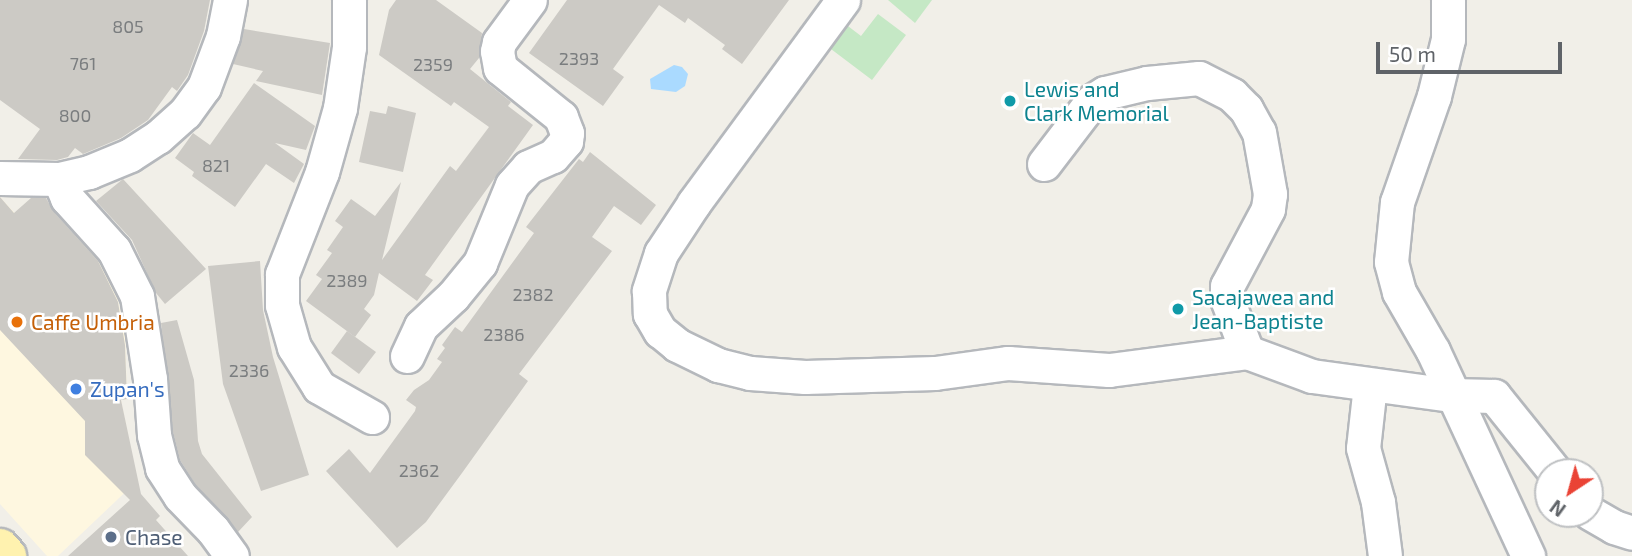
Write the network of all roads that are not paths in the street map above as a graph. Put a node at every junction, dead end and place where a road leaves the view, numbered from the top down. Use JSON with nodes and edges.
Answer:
{"nodes":[{"id":1,"x":230,"y":0,"type":"edge"},
{"id":2,"x":349,"y":0,"type":"edge"},
{"id":3,"x":530,"y":0,"type":"edge"},
{"id":4,"x":843,"y":0,"type":"edge"},
{"id":5,"x":1447,"y":0,"type":"edge"},
{"id":6,"x":1044,"y":164,"type":"dead end"},
{"id":7,"x":0,"y":178,"type":"edge"},
{"id":8,"x":59,"y":179,"type":"junction"},
{"id":9,"x":1247,"y":352,"type":"junction"},
{"id":10,"x":407,"y":356,"type":"dead end"},
{"id":11,"x":1370,"y":385,"type":"junction"},
{"id":12,"x":1451,"y":395,"type":"junction"},
{"id":13,"x":372,"y":418,"type":"dead end"},
{"id":14,"x":1544,"y":458,"type":"edge"},
{"id":15,"x":1604,"y":521,"type":"edge"},
{"id":16,"x":1632,"y":533,"type":"edge"},
{"id":17,"x":0,"y":548,"type":"edge"},
{"id":18,"x":7,"y":556,"type":"edge"},
{"id":19,"x":232,"y":556,"type":"edge"},
{"id":20,"x":1385,"y":556,"type":"edge"},
{"id":21,"x":1528,"y":556,"type":"edge"}],
"edges":[{"from":1,"to":8,"type":"street"},
{"from":2,"to":13,"type":"street"},
{"from":3,"to":10,"type":"street"},
{"from":4,"to":9,"type":"street"},
{"from":5,"to":12,"type":"street"},
{"from":6,"to":9,"type":"street"},
{"from":7,"to":8,"type":"street"},
{"from":8,"to":19,"type":"street"},
{"from":9,"to":11,"type":"street"},
{"from":11,"to":12,"type":"street"},
{"from":11,"to":20,"type":"street"},
{"from":12,"to":14,"type":"street"},
{"from":12,"to":21,"type":"street"},
{"from":15,"to":16,"type":"street"},
{"from":17,"to":18,"type":"main road"}]}
